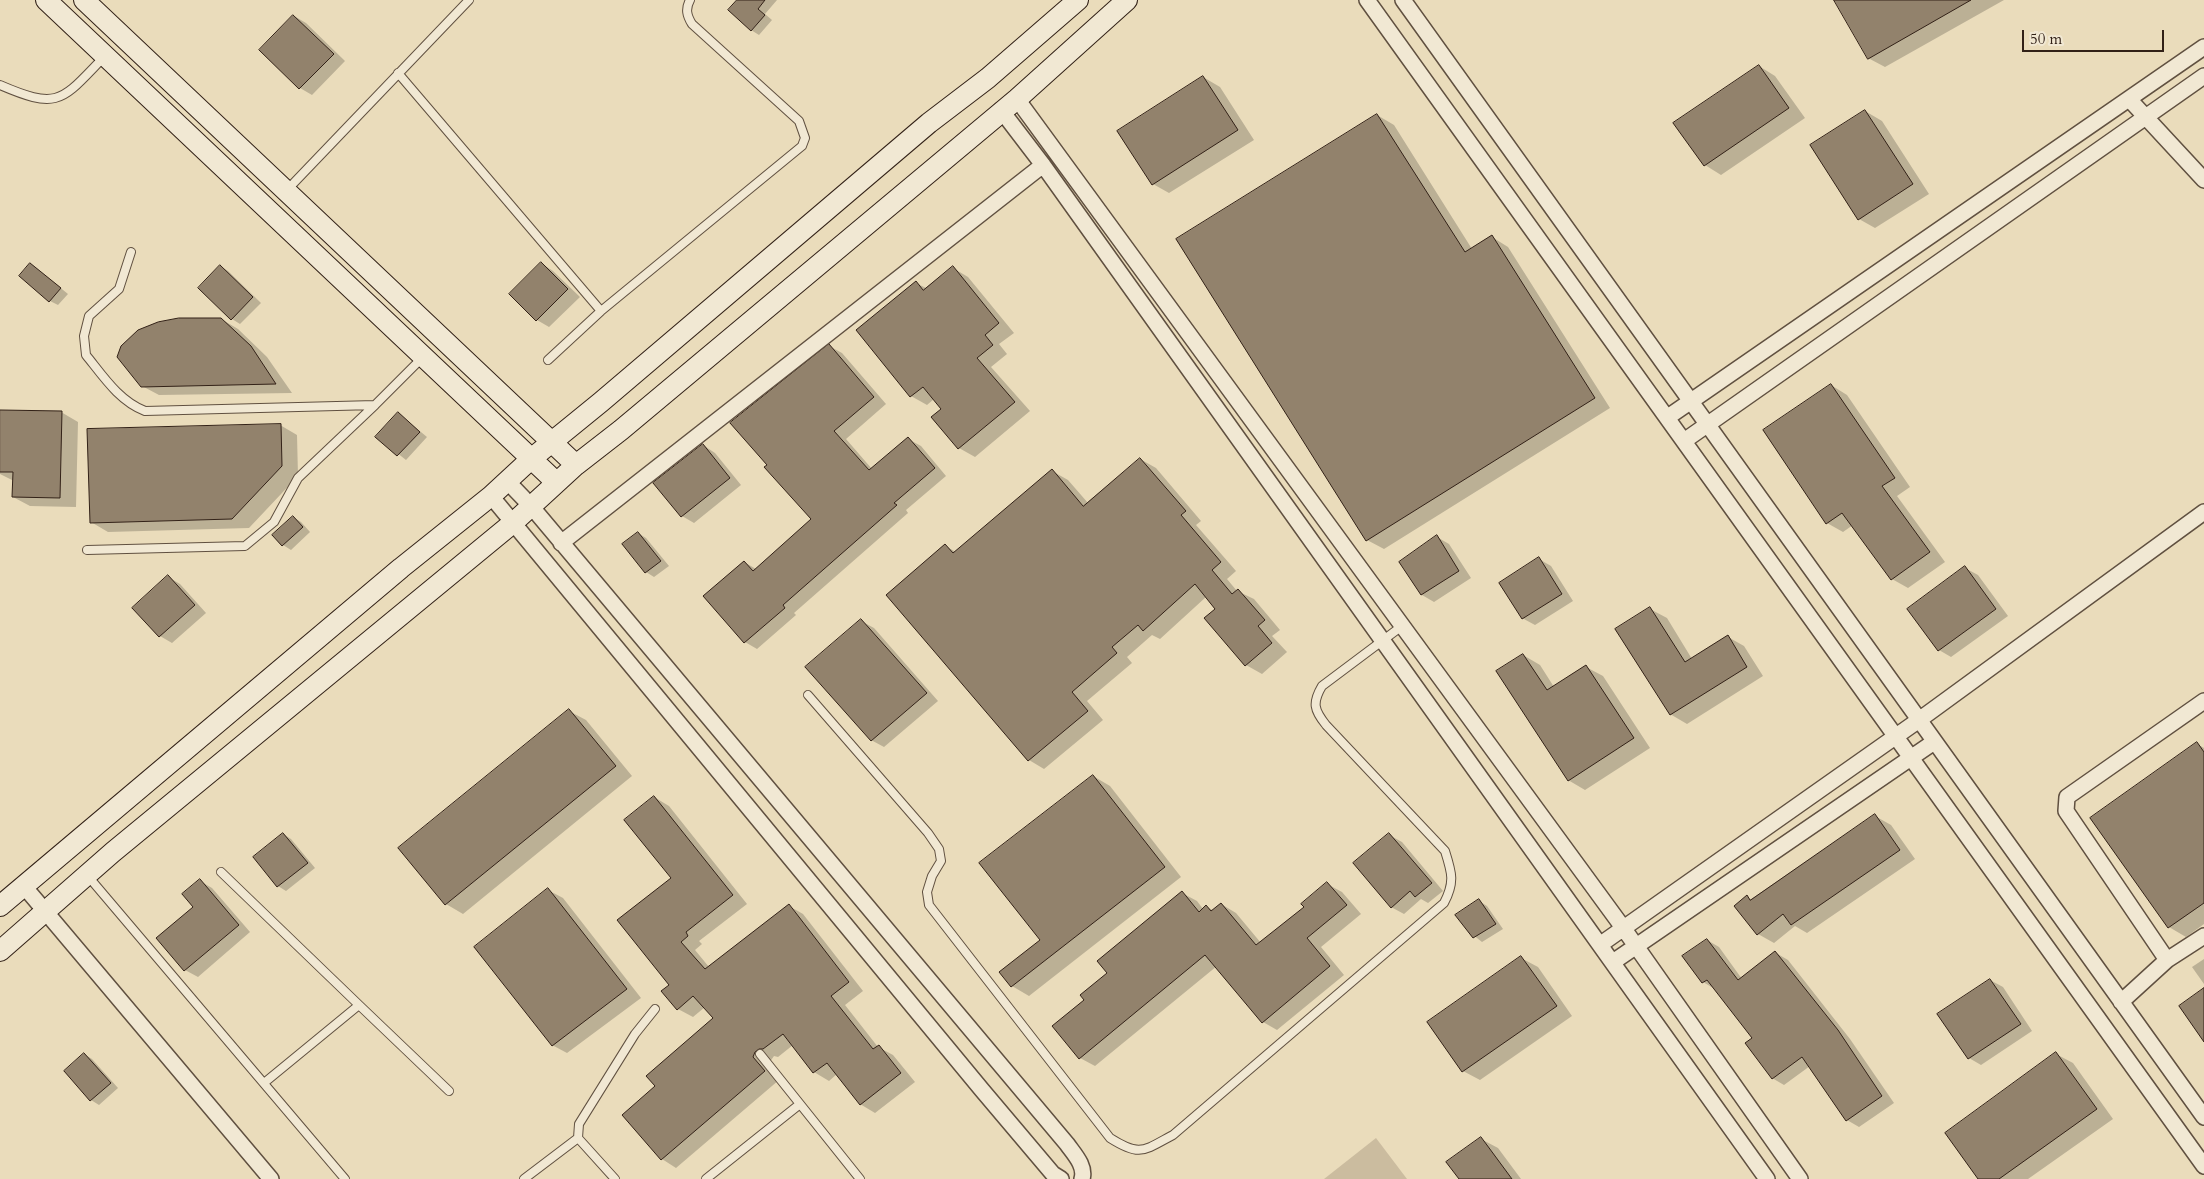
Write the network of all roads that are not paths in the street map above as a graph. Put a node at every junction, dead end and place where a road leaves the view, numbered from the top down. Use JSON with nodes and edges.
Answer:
{"nodes":[{"id":1,"x":46,"y":0,"type":"edge"},
{"id":2,"x":84,"y":0,"type":"edge"},
{"id":3,"x":469,"y":0,"type":"edge"},
{"id":4,"x":690,"y":0,"type":"edge"},
{"id":5,"x":1078,"y":0,"type":"edge"},
{"id":6,"x":1127,"y":0,"type":"edge"},
{"id":7,"x":1367,"y":0,"type":"edge"},
{"id":8,"x":1403,"y":0,"type":"edge"},
{"id":9,"x":2204,"y":48,"type":"edge"},
{"id":10,"x":105,"y":56,"type":"junction"},
{"id":11,"x":398,"y":73,"type":"junction"},
{"id":12,"x":2204,"y":76,"type":"edge"},
{"id":13,"x":0,"y":85,"type":"edge"},
{"id":14,"x":2130,"y":99,"type":"junction"},
{"id":15,"x":1009,"y":104,"type":"junction"},
{"id":16,"x":2147,"y":116,"type":"junction"},
{"id":17,"x":1043,"y":165,"type":"junction"},
{"id":18,"x":2204,"y":180,"type":"edge"},
{"id":19,"x":287,"y":191,"type":"junction"},
{"id":20,"x":131,"y":252,"type":"dead end"},
{"id":21,"x":601,"y":311,"type":"junction"},
{"id":22,"x":423,"y":357,"type":"junction"},
{"id":23,"x":548,"y":360,"type":"dead end"},
{"id":24,"x":1691,"y":401,"type":"junction"},
{"id":25,"x":374,"y":405,"type":"junction"},
{"id":26,"x":1668,"y":417,"type":"junction"},
{"id":27,"x":1707,"y":425,"type":"junction"},
{"id":28,"x":1684,"y":441,"type":"junction"},
{"id":29,"x":552,"y":442,"type":"junction"},
{"id":30,"x":531,"y":459,"type":"junction"},
{"id":31,"x":576,"y":464,"type":"junction"},
{"id":32,"x":507,"y":481,"type":"junction"},
{"id":33,"x":556,"y":482,"type":"junction"},
{"id":34,"x":491,"y":496,"type":"junction"},
{"id":35,"x":531,"y":506,"type":"junction"},
{"id":36,"x":2204,"y":512,"type":"edge"},
{"id":37,"x":514,"y":522,"type":"junction"},
{"id":38,"x":561,"y":543,"type":"junction"},
{"id":39,"x":87,"y":550,"type":"dead end"},
{"id":40,"x":1402,"y":626,"type":"junction"},
{"id":41,"x":1382,"y":640,"type":"junction"},
{"id":42,"x":808,"y":695,"type":"dead end"},
{"id":43,"x":2204,"y":701,"type":"edge"},
{"id":44,"x":1919,"y":720,"type":"junction"},
{"id":45,"x":1896,"y":736,"type":"junction"},
{"id":46,"x":1934,"y":742,"type":"junction"},
{"id":47,"x":1912,"y":758,"type":"junction"},
{"id":48,"x":221,"y":872,"type":"dead end"},
{"id":49,"x":86,"y":875,"type":"junction"},
{"id":50,"x":24,"y":885,"type":"junction"},
{"id":51,"x":0,"y":906,"type":"edge"},
{"id":52,"x":46,"y":911,"type":"junction"},
{"id":53,"x":1624,"y":929,"type":"junction"},
{"id":54,"x":2204,"y":936,"type":"edge"},
{"id":55,"x":1601,"y":944,"type":"junction"},
{"id":56,"x":1636,"y":946,"type":"junction"},
{"id":57,"x":0,"y":951,"type":"edge"},
{"id":58,"x":2167,"y":960,"type":"junction"},
{"id":59,"x":1613,"y":962,"type":"junction"},
{"id":60,"x":2121,"y":1002,"type":"junction"},
{"id":61,"x":359,"y":1005,"type":"junction"},
{"id":62,"x":655,"y":1009,"type":"dead end"},
{"id":63,"x":760,"y":1054,"type":"dead end"},
{"id":64,"x":264,"y":1083,"type":"junction"},
{"id":65,"x":449,"y":1091,"type":"dead end"},
{"id":66,"x":800,"y":1104,"type":"junction"},
{"id":67,"x":2204,"y":1117,"type":"edge"},
{"id":68,"x":578,"y":1138,"type":"junction"},
{"id":69,"x":2204,"y":1166,"type":"edge"},
{"id":70,"x":271,"y":1179,"type":"edge"},
{"id":71,"x":346,"y":1179,"type":"edge"},
{"id":72,"x":524,"y":1179,"type":"edge"},
{"id":73,"x":615,"y":1179,"type":"edge"},
{"id":74,"x":706,"y":1179,"type":"edge"},
{"id":75,"x":860,"y":1179,"type":"edge"},
{"id":76,"x":1061,"y":1179,"type":"edge"},
{"id":77,"x":1082,"y":1179,"type":"edge"},
{"id":78,"x":1768,"y":1179,"type":"edge"},
{"id":79,"x":1800,"y":1179,"type":"edge"}],
"edges":[{"from":1,"to":10,"type":"street"},
{"from":2,"to":19,"type":"street"},
{"from":3,"to":11,"type":"lane"},
{"from":4,"to":21,"type":"lane"},
{"from":5,"to":29,"type":"street"},
{"from":6,"to":15,"type":"street"},
{"from":7,"to":26,"type":"street"},
{"from":8,"to":24,"type":"street"},
{"from":9,"to":14,"type":"street"},
{"from":10,"to":13,"type":"lane"},
{"from":10,"to":22,"type":"street"},
{"from":11,"to":19,"type":"lane"},
{"from":11,"to":21,"type":"lane"},
{"from":12,"to":16,"type":"street"},
{"from":14,"to":16,"type":"street"},
{"from":14,"to":24,"type":"street"},
{"from":15,"to":17,"type":"street"},
{"from":15,"to":31,"type":"street"},
{"from":15,"to":40,"type":"street"},
{"from":16,"to":18,"type":"street"},
{"from":16,"to":27,"type":"street"},
{"from":17,"to":38,"type":"street"},
{"from":17,"to":41,"type":"street"},
{"from":19,"to":29,"type":"street"},
{"from":20,"to":25,"type":"lane"},
{"from":21,"to":23,"type":"lane"},
{"from":22,"to":25,"type":"lane"},
{"from":22,"to":30,"type":"street"},
{"from":24,"to":26,"type":"street"},
{"from":24,"to":27,"type":"street"},
{"from":25,"to":39,"type":"lane"},
{"from":26,"to":28,"type":"street"},
{"from":27,"to":28,"type":"street"},
{"from":27,"to":44,"type":"street"},
{"from":28,"to":45,"type":"street"},
{"from":29,"to":30,"type":"street"},
{"from":29,"to":31,"type":"street"},
{"from":30,"to":32,"type":"street"},
{"from":30,"to":33,"type":"street"},
{"from":31,"to":33,"type":"street"},
{"from":32,"to":34,"type":"street"},
{"from":32,"to":35,"type":"street"},
{"from":33,"to":35,"type":"street"},
{"from":34,"to":37,"type":"street"},
{"from":34,"to":50,"type":"street"},
{"from":35,"to":37,"type":"street"},
{"from":35,"to":38,"type":"street"},
{"from":36,"to":44,"type":"street"},
{"from":37,"to":49,"type":"street"},
{"from":37,"to":76,"type":"street"},
{"from":38,"to":77,"type":"street"},
{"from":40,"to":41,"type":"lane"},
{"from":40,"to":53,"type":"street"},
{"from":41,"to":42,"type":"lane"},
{"from":41,"to":55,"type":"street"},
{"from":43,"to":58,"type":"street"},
{"from":44,"to":45,"type":"street"},
{"from":44,"to":46,"type":"street"},
{"from":45,"to":47,"type":"street"},
{"from":45,"to":53,"type":"street"},
{"from":46,"to":47,"type":"street"},
{"from":46,"to":60,"type":"street"},
{"from":47,"to":56,"type":"street"},
{"from":47,"to":69,"type":"street"},
{"from":48,"to":61,"type":"lane"},
{"from":49,"to":52,"type":"street"},
{"from":49,"to":64,"type":"lane"},
{"from":50,"to":51,"type":"street"},
{"from":50,"to":52,"type":"street"},
{"from":52,"to":57,"type":"street"},
{"from":52,"to":70,"type":"street"},
{"from":53,"to":55,"type":"street"},
{"from":53,"to":56,"type":"street"},
{"from":54,"to":58,"type":"street"},
{"from":55,"to":59,"type":"street"},
{"from":56,"to":59,"type":"street"},
{"from":56,"to":79,"type":"street"},
{"from":58,"to":60,"type":"street"},
{"from":59,"to":78,"type":"street"},
{"from":60,"to":67,"type":"street"},
{"from":61,"to":64,"type":"lane"},
{"from":61,"to":65,"type":"lane"},
{"from":62,"to":68,"type":"lane"},
{"from":63,"to":66,"type":"lane"},
{"from":64,"to":71,"type":"lane"},
{"from":66,"to":74,"type":"lane"},
{"from":66,"to":75,"type":"lane"},
{"from":68,"to":72,"type":"lane"},
{"from":68,"to":73,"type":"lane"}]}
